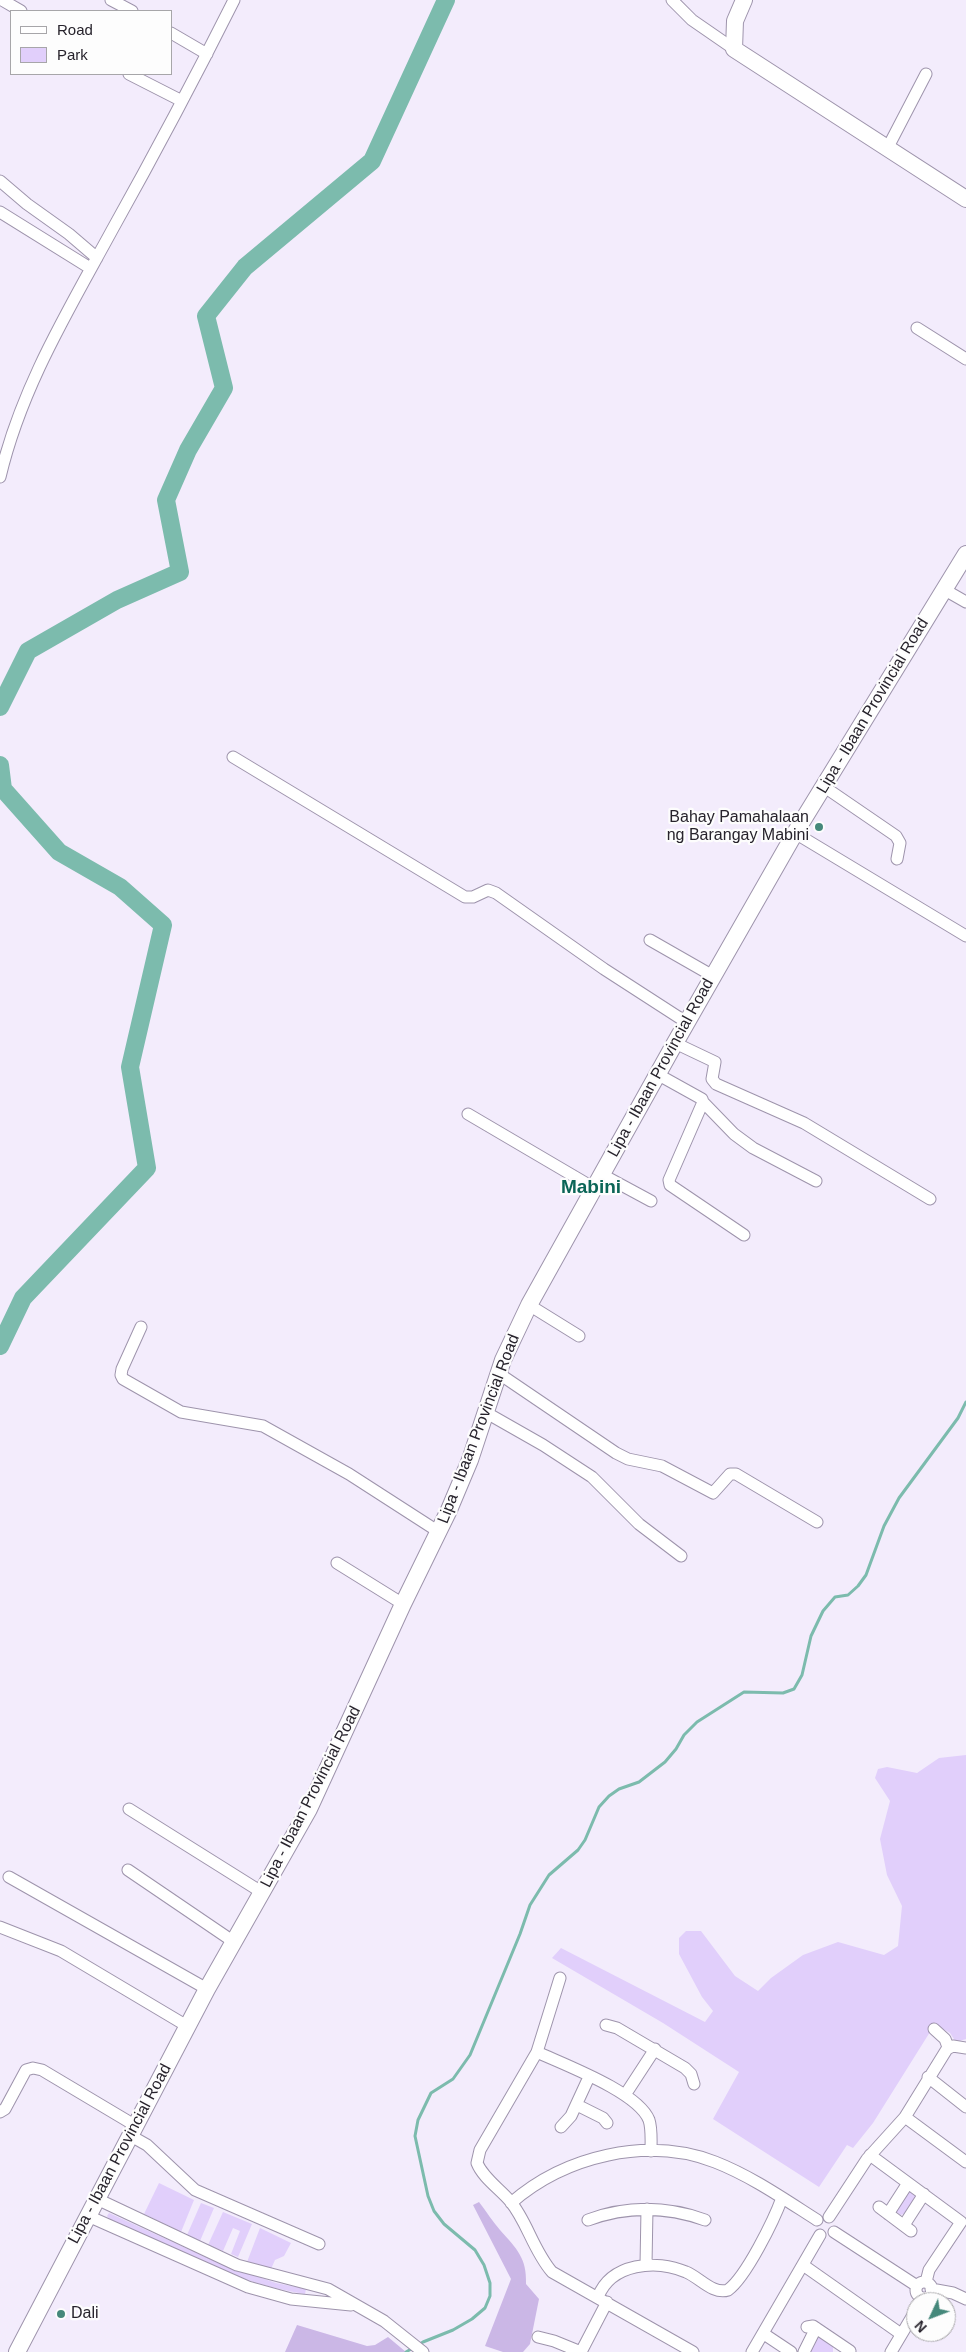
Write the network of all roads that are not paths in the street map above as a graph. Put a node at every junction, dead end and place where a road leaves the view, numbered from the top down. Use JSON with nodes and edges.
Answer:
{"nodes":[{"id":1,"x":2,"y":0,"type":"edge"},
{"id":2,"x":111,"y":0,"type":"edge"},
{"id":3,"x":234,"y":0,"type":"edge"},
{"id":4,"x":672,"y":0,"type":"edge"},
{"id":5,"x":744,"y":0,"type":"edge"},
{"id":6,"x":19,"y":10,"type":"edge"},
{"id":7,"x":130,"y":10,"type":"edge"},
{"id":8,"x":172,"y":34,"type":"edge"},
{"id":9,"x":734,"y":49,"type":"junction"},
{"id":10,"x":207,"y":54,"type":"junction"},
{"id":11,"x":926,"y":74,"type":"dead end"},
{"id":12,"x":131,"y":75,"type":"edge"},
{"id":13,"x":182,"y":101,"type":"junction"},
{"id":14,"x":887,"y":148,"type":"junction"},
{"id":15,"x":0,"y":181,"type":"edge"},
{"id":16,"x":966,"y":198,"type":"edge"},
{"id":17,"x":0,"y":212,"type":"edge"},
{"id":18,"x":97,"y":258,"type":"junction"},
{"id":19,"x":90,"y":268,"type":"junction"},
{"id":20,"x":918,"y":328,"type":"dead end"},
{"id":21,"x":966,"y":359,"type":"edge"},
{"id":22,"x":0,"y":477,"type":"edge"},
{"id":23,"x":966,"y":554,"type":"edge"},
{"id":24,"x":945,"y":590,"type":"junction"},
{"id":25,"x":966,"y":602,"type":"edge"},
{"id":26,"x":233,"y":757,"type":"dead end"},
{"id":27,"x":823,"y":786,"type":"junction"},
{"id":28,"x":795,"y":833,"type":"junction"},
{"id":29,"x":896,"y":859,"type":"dead end"},
{"id":30,"x":966,"y":936,"type":"edge"},
{"id":31,"x":650,"y":940,"type":"dead end"},
{"id":32,"x":713,"y":976,"type":"junction"},
{"id":33,"x":686,"y":1022,"type":"junction"},
{"id":34,"x":674,"y":1043,"type":"junction"},
{"id":35,"x":658,"y":1074,"type":"junction"},
{"id":36,"x":703,"y":1102,"type":"junction"},
{"id":37,"x":468,"y":1114,"type":"dead end"},
{"id":38,"x":598,"y":1181,"type":"junction"},
{"id":39,"x":816,"y":1182,"type":"dead end"},
{"id":40,"x":930,"y":1199,"type":"dead end"},
{"id":41,"x":651,"y":1201,"type":"dead end"},
{"id":42,"x":744,"y":1234,"type":"dead end"},
{"id":43,"x":529,"y":1305,"type":"junction"},
{"id":44,"x":141,"y":1327,"type":"dead end"},
{"id":45,"x":579,"y":1336,"type":"dead end"},
{"id":46,"x":498,"y":1374,"type":"junction"},
{"id":47,"x":485,"y":1412,"type":"junction"},
{"id":48,"x":817,"y":1522,"type":"dead end"},
{"id":49,"x":439,"y":1532,"type":"junction"},
{"id":50,"x":681,"y":1556,"type":"dead end"},
{"id":51,"x":338,"y":1563,"type":"dead end"},
{"id":52,"x":403,"y":1604,"type":"junction"},
{"id":53,"x":128,"y":1809,"type":"dead end"},
{"id":54,"x":128,"y":1870,"type":"dead end"},
{"id":55,"x":9,"y":1877,"type":"dead end"},
{"id":56,"x":263,"y":1893,"type":"junction"},
{"id":57,"x":0,"y":1927,"type":"edge"},
{"id":58,"x":234,"y":1942,"type":"junction"},
{"id":59,"x":560,"y":1978,"type":"dead end"},
{"id":60,"x":207,"y":1989,"type":"junction"},
{"id":61,"x":606,"y":2025,"type":"dead end"},
{"id":62,"x":187,"y":2026,"type":"junction"},
{"id":63,"x":934,"y":2029,"type":"dead end"},
{"id":64,"x":948,"y":2047,"type":"junction"},
{"id":65,"x":966,"y":2048,"type":"edge"},
{"id":66,"x":655,"y":2049,"type":"junction"},
{"id":67,"x":538,"y":2052,"type":"junction"},
{"id":68,"x":589,"y":2077,"type":"junction"},
{"id":69,"x":928,"y":2078,"type":"junction"},
{"id":70,"x":694,"y":2084,"type":"dead end"},
{"id":71,"x":626,"y":2095,"type":"junction"},
{"id":72,"x":577,"y":2105,"type":"junction"},
{"id":73,"x":966,"y":2107,"type":"edge"},
{"id":74,"x":0,"y":2112,"type":"edge"},
{"id":75,"x":905,"y":2117,"type":"junction"},
{"id":76,"x":607,"y":2123,"type":"dead end"},
{"id":77,"x":561,"y":2127,"type":"dead end"},
{"id":78,"x":133,"y":2131,"type":"junction"},
{"id":79,"x":651,"y":2151,"type":"junction"},
{"id":80,"x":870,"y":2155,"type":"junction"},
{"id":81,"x":966,"y":2162,"type":"edge"},
{"id":82,"x":908,"y":2183,"type":"junction"},
{"id":83,"x":924,"y":2194,"type":"junction"},
{"id":84,"x":782,"y":2198,"type":"junction"},
{"id":85,"x":97,"y":2199,"type":"junction"},
{"id":86,"x":511,"y":2202,"type":"junction"},
{"id":87,"x":647,"y":2209,"type":"junction"},
{"id":88,"x":88,"y":2216,"type":"junction"},
{"id":89,"x":829,"y":2217,"type":"junction"},
{"id":90,"x":963,"y":2218,"type":"edge"},
{"id":91,"x":588,"y":2220,"type":"dead end"},
{"id":92,"x":705,"y":2220,"type":"dead end"},
{"id":93,"x":817,"y":2220,"type":"junction"},
{"id":94,"x":834,"y":2232,"type":"junction"},
{"id":95,"x":820,"y":2235,"type":"junction"},
{"id":96,"x":319,"y":2244,"type":"dead end"},
{"id":97,"x":646,"y":2265,"type":"junction"},
{"id":98,"x":803,"y":2265,"type":"junction"},
{"id":99,"x":923,"y":2291,"type":"edge"},
{"id":100,"x":966,"y":2299,"type":"edge"},
{"id":101,"x":603,"y":2300,"type":"junction"},
{"id":102,"x":356,"y":2306,"type":"junction"},
{"id":103,"x":906,"y":2326,"type":"edge"},
{"id":104,"x":764,"y":2334,"type":"junction"},
{"id":105,"x":901,"y":2334,"type":"junction"},
{"id":106,"x":538,"y":2337,"type":"dead end"},
{"id":107,"x":844,"y":2350,"type":"edge"},
{"id":108,"x":18,"y":2352,"type":"edge"},
{"id":109,"x":423,"y":2352,"type":"edge"},
{"id":110,"x":581,"y":2352,"type":"edge"},
{"id":111,"x":693,"y":2352,"type":"edge"},
{"id":112,"x":752,"y":2352,"type":"edge"},
{"id":113,"x":791,"y":2352,"type":"edge"},
{"id":114,"x":804,"y":2352,"type":"edge"},
{"id":115,"x":891,"y":2352,"type":"edge"}],
"edges":[{"from":1,"to":6,"type":"street"},
{"from":2,"to":7,"type":"street"},
{"from":3,"to":10,"type":"street"},
{"from":4,"to":9,"type":"street"},
{"from":5,"to":9,"type":"main road"},
{"from":8,"to":10,"type":"street"},
{"from":9,"to":14,"type":"main road"},
{"from":10,"to":13,"type":"street"},
{"from":11,"to":14,"type":"street"},
{"from":12,"to":13,"type":"street"},
{"from":13,"to":18,"type":"street"},
{"from":14,"to":16,"type":"main road"},
{"from":15,"to":18,"type":"street"},
{"from":17,"to":19,"type":"street"},
{"from":18,"to":19,"type":"street"},
{"from":19,"to":22,"type":"street"},
{"from":20,"to":21,"type":"street"},
{"from":23,"to":24,"type":"main road","name":"Lipa - Ibaan Provincial Road"},
{"from":24,"to":25,"type":"street"},
{"from":24,"to":27,"type":"main road","name":"Lipa - Ibaan Provincial Road"},
{"from":26,"to":33,"type":"street"},
{"from":27,"to":28,"type":"main road","name":"Lipa - Ibaan Provincial Road"},
{"from":27,"to":29,"type":"street"},
{"from":28,"to":30,"type":"street"},
{"from":28,"to":32,"type":"main road","name":"Lipa - Ibaan Provincial Road"},
{"from":31,"to":32,"type":"street"},
{"from":32,"to":33,"type":"main road","name":"Lipa - Ibaan Provincial Road"},
{"from":33,"to":34,"type":"main road","name":"Lipa - Ibaan Provincial Road"},
{"from":34,"to":35,"type":"main road","name":"Lipa - Ibaan Provincial Road"},
{"from":34,"to":40,"type":"street"},
{"from":35,"to":36,"type":"street"},
{"from":35,"to":38,"type":"main road","name":"Lipa - Ibaan Provincial Road"},
{"from":36,"to":39,"type":"street"},
{"from":36,"to":42,"type":"street"},
{"from":37,"to":38,"type":"street"},
{"from":38,"to":41,"type":"street"},
{"from":38,"to":43,"type":"main road","name":"Lipa - Ibaan Provincial Road"},
{"from":43,"to":45,"type":"street"},
{"from":43,"to":46,"type":"main road","name":"Lipa - Ibaan Provincial Road"},
{"from":44,"to":49,"type":"street"},
{"from":46,"to":47,"type":"main road","name":"Lipa - Ibaan Provincial Road"},
{"from":46,"to":48,"type":"street"},
{"from":47,"to":49,"type":"main road","name":"Lipa - Ibaan Provincial Road"},
{"from":47,"to":50,"type":"street"},
{"from":49,"to":52,"type":"main road","name":"Lipa - Ibaan Provincial Road"},
{"from":51,"to":52,"type":"street"},
{"from":52,"to":56,"type":"main road","name":"Lipa - Ibaan Provincial Road"},
{"from":53,"to":56,"type":"street"},
{"from":54,"to":58,"type":"street"},
{"from":55,"to":60,"type":"street"},
{"from":56,"to":58,"type":"main road","name":"Lipa - Ibaan Provincial Road"},
{"from":57,"to":62,"type":"street"},
{"from":58,"to":60,"type":"main road","name":"Lipa - Ibaan Provincial Road"},
{"from":59,"to":67,"type":"street"},
{"from":60,"to":62,"type":"main road","name":"Lipa - Ibaan Provincial Road"},
{"from":61,"to":66,"type":"street"},
{"from":62,"to":78,"type":"main road","name":"Lipa - Ibaan Provincial Road"},
{"from":63,"to":64,"type":"street"},
{"from":64,"to":65,"type":"street"},
{"from":64,"to":69,"type":"street"},
{"from":66,"to":70,"type":"street"},
{"from":66,"to":71,"type":"street"},
{"from":67,"to":68,"type":"street"},
{"from":67,"to":86,"type":"street"},
{"from":68,"to":71,"type":"street"},
{"from":68,"to":72,"type":"street"},
{"from":69,"to":73,"type":"street"},
{"from":69,"to":75,"type":"street"},
{"from":71,"to":79,"type":"street"},
{"from":72,"to":76,"type":"street"},
{"from":72,"to":77,"type":"street"},
{"from":74,"to":78,"type":"street"},
{"from":75,"to":80,"type":"street"},
{"from":75,"to":81,"type":"street"},
{"from":78,"to":85,"type":"main road","name":"Lipa - Ibaan Provincial Road"},
{"from":78,"to":96,"type":"street"},
{"from":79,"to":84,"type":"street"},
{"from":79,"to":86,"type":"street"},
{"from":80,"to":82,"type":"street"},
{"from":80,"to":89,"type":"street"},
{"from":82,"to":83,"type":"street"},
{"from":82,"to":83,"type":"street"},
{"from":83,"to":90,"type":"street"},
{"from":84,"to":93,"type":"street"},
{"from":84,"to":97,"type":"street"},
{"from":85,"to":88,"type":"main road","name":"Lipa - Ibaan Provincial Road"},
{"from":85,"to":102,"type":"street"},
{"from":86,"to":101,"type":"street"},
{"from":87,"to":91,"type":"street"},
{"from":87,"to":92,"type":"street"},
{"from":87,"to":97,"type":"street"},
{"from":88,"to":102,"type":"street"},
{"from":88,"to":108,"type":"main road","name":"Lipa - Ibaan Provincial Road"},
{"from":89,"to":93,"type":"street"},
{"from":89,"to":94,"type":"street"},
{"from":90,"to":99,"type":"street"},
{"from":93,"to":95,"type":"street"},
{"from":94,"to":95,"type":"street"},
{"from":94,"to":99,"type":"street"},
{"from":95,"to":98,"type":"street"},
{"from":97,"to":101,"type":"street"},
{"from":98,"to":104,"type":"street"},
{"from":98,"to":105,"type":"street"},
{"from":99,"to":100,"type":"street"},
{"from":101,"to":110,"type":"street"},
{"from":101,"to":111,"type":"street"},
{"from":102,"to":109,"type":"street"},
{"from":103,"to":105,"type":"street"},
{"from":104,"to":112,"type":"street"},
{"from":104,"to":113,"type":"street"},
{"from":105,"to":115,"type":"street"},
{"from":106,"to":110,"type":"street"},
{"from":107,"to":114,"type":"street"}]}
